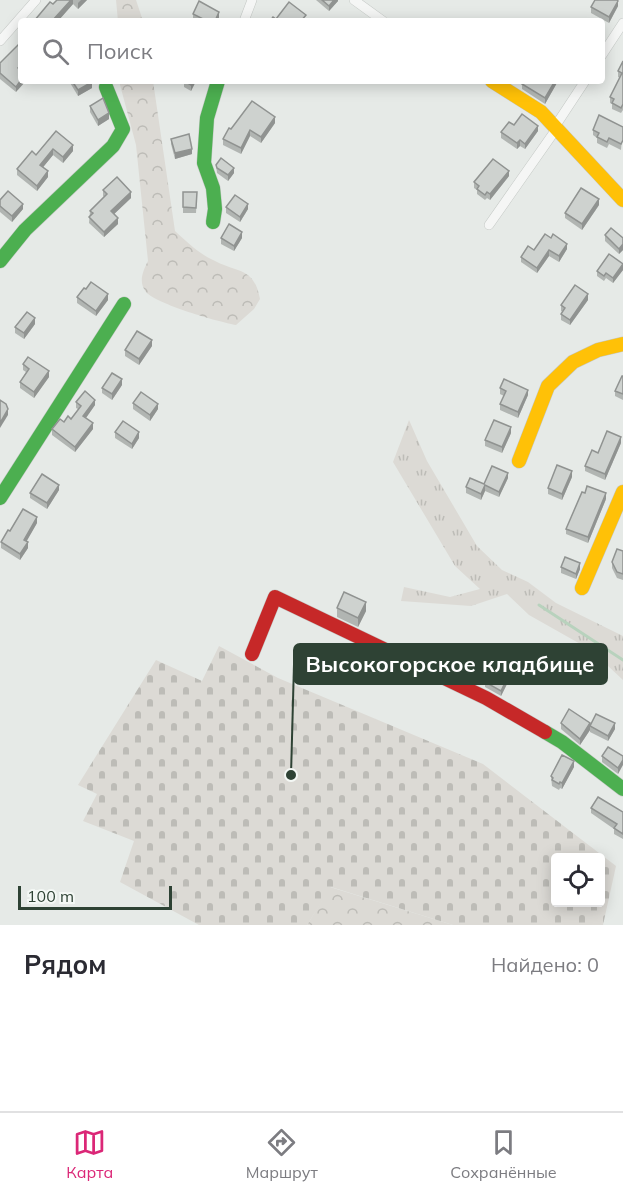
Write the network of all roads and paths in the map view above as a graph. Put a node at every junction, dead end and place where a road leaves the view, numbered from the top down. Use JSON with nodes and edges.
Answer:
{"nodes":[{"id":1,"x":36,"y":0,"type":"edge"},
{"id":2,"x":252,"y":0,"type":"edge"},
{"id":3,"x":354,"y":0,"type":"edge"},
{"id":4,"x":20,"y":18,"type":"edge"},
{"id":5,"x":245,"y":18,"type":"edge"},
{"id":6,"x":379,"y":18,"type":"edge"},
{"id":7,"x":18,"y":20,"type":"edge"},
{"id":8,"x":623,"y":24,"type":"edge"},
{"id":9,"x":0,"y":41,"type":"edge"},
{"id":10,"x":605,"y":51,"type":"edge"},
{"id":11,"x":217,"y":84,"type":"edge"},
{"id":12,"x":497,"y":84,"type":"edge"},
{"id":13,"x":583,"y":84,"type":"edge"},
{"id":14,"x":106,"y":87,"type":"dead end"},
{"id":15,"x":557,"y":128,"type":"junction"},
{"id":16,"x":623,"y":200,"type":"edge"},
{"id":17,"x":213,"y":222,"type":"dead end"},
{"id":18,"x":489,"y":225,"type":"dead end"},
{"id":19,"x":0,"y":261,"type":"edge"},
{"id":20,"x":124,"y":304,"type":"dead end"},
{"id":21,"x":623,"y":344,"type":"edge"},
{"id":22,"x":519,"y":461,"type":"dead end"},
{"id":23,"x":623,"y":492,"type":"edge"},
{"id":24,"x":0,"y":498,"type":"edge"},
{"id":25,"x":582,"y":588,"type":"dead end"},
{"id":26,"x":252,"y":654,"type":"dead end"},
{"id":27,"x":623,"y":789,"type":"edge"}],
"edges":[{"from":1,"to":4,"type":"street"},
{"from":2,"to":5,"type":"street"},
{"from":3,"to":6,"type":"street"},
{"from":7,"to":9,"type":"street"},
{"from":8,"to":10,"type":"street"},
{"from":11,"to":17,"type":"street"},
{"from":12,"to":15,"type":"street"},
{"from":13,"to":15,"type":"street"},
{"from":14,"to":19,"type":"street"},
{"from":15,"to":16,"type":"street"},
{"from":15,"to":18,"type":"street"},
{"from":20,"to":24,"type":"street"},
{"from":21,"to":22,"type":"street"},
{"from":23,"to":25,"type":"street"},
{"from":26,"to":27,"type":"street"}]}
